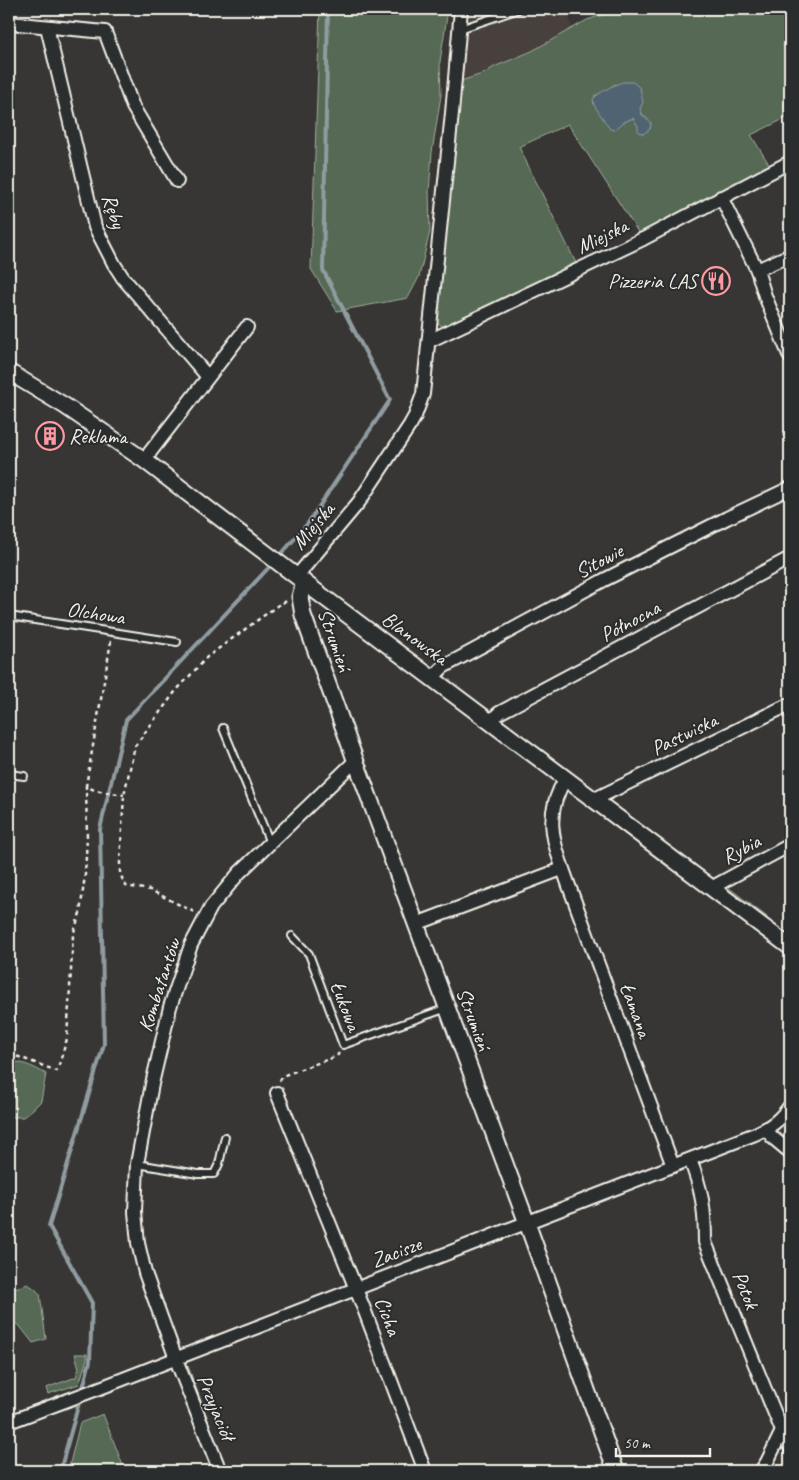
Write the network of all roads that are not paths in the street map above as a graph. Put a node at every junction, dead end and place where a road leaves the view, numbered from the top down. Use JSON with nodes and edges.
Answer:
{"nodes":[{"id":1,"x":461,"y":9,"type":"edge"},
{"id":2,"x":519,"y":9,"type":"edge"},
{"id":3,"x":9,"y":23,"type":"edge"},
{"id":4,"x":47,"y":27,"type":"junction"},
{"id":5,"x":460,"y":29,"type":"junction"},
{"id":6,"x":790,"y":162,"type":"edge"},
{"id":7,"x":177,"y":180,"type":"dead end"},
{"id":8,"x":721,"y":197,"type":"junction"},
{"id":9,"x":790,"y":255,"type":"edge"},
{"id":10,"x":757,"y":270,"type":"junction"},
{"id":11,"x":247,"y":327,"type":"dead end"},
{"id":12,"x":786,"y":333,"type":"edge"},
{"id":13,"x":429,"y":341,"type":"junction"},
{"id":14,"x":790,"y":357,"type":"edge"},
{"id":15,"x":9,"y":372,"type":"edge"},
{"id":16,"x":208,"y":377,"type":"junction"},
{"id":17,"x":144,"y":460,"type":"junction"},
{"id":18,"x":790,"y":488,"type":"edge"},
{"id":19,"x":790,"y":558,"type":"edge"},
{"id":20,"x":301,"y":579,"type":"junction"},
{"id":21,"x":9,"y":616,"type":"edge"},
{"id":22,"x":178,"y":642,"type":"dead end"},
{"id":23,"x":432,"y":678,"type":"junction"},
{"id":24,"x":790,"y":704,"type":"edge"},
{"id":25,"x":491,"y":722,"type":"junction"},
{"id":26,"x":223,"y":728,"type":"dead end"},
{"id":27,"x":356,"y":762,"type":"junction"},
{"id":28,"x":9,"y":774,"type":"edge"},
{"id":29,"x":24,"y":776,"type":"dead end"},
{"id":30,"x":566,"y":778,"type":"junction"},
{"id":31,"x":595,"y":799,"type":"junction"},
{"id":32,"x":270,"y":843,"type":"junction"},
{"id":33,"x":790,"y":845,"type":"edge"},
{"id":34,"x":562,"y":869,"type":"junction"},
{"id":35,"x":712,"y":888,"type":"junction"},
{"id":36,"x":416,"y":924,"type":"junction"},
{"id":37,"x":292,"y":936,"type":"dead end"},
{"id":38,"x":790,"y":947,"type":"edge"},
{"id":39,"x":447,"y":1008,"type":"junction"},
{"id":40,"x":276,"y":1093,"type":"road end"},
{"id":41,"x":790,"y":1106,"type":"edge"},
{"id":42,"x":766,"y":1129,"type":"junction"},
{"id":43,"x":225,"y":1136,"type":"dead end"},
{"id":44,"x":790,"y":1152,"type":"edge"},
{"id":45,"x":690,"y":1160,"type":"junction"},
{"id":46,"x":137,"y":1164,"type":"junction"},
{"id":47,"x":673,"y":1166,"type":"junction"},
{"id":48,"x":527,"y":1223,"type":"junction"},
{"id":49,"x":356,"y":1288,"type":"junction"},
{"id":50,"x":176,"y":1358,"type":"junction"},
{"id":51,"x":9,"y":1422,"type":"edge"},
{"id":52,"x":782,"y":1431,"type":"junction"},
{"id":53,"x":790,"y":1447,"type":"edge"},
{"id":54,"x":220,"y":1471,"type":"edge"},
{"id":55,"x":425,"y":1471,"type":"edge"},
{"id":56,"x":616,"y":1471,"type":"edge"},
{"id":57,"x":761,"y":1471,"type":"edge"}],
"edges":[{"from":1,"to":5,"type":"street","name":"Miejska"},
{"from":2,"to":5,"type":"lane"},
{"from":3,"to":4,"type":"street"},
{"from":4,"to":7,"type":"street"},
{"from":4,"to":16,"type":"street","name":"Ręby"},
{"from":5,"to":13,"type":"street","name":"Miejska"},
{"from":6,"to":8,"type":"street","name":"Miejska"},
{"from":8,"to":10,"type":"street"},
{"from":8,"to":13,"type":"street","name":"Miejska"},
{"from":9,"to":10,"type":"street"},
{"from":10,"to":12,"type":"street"},
{"from":11,"to":16,"type":"street"},
{"from":12,"to":14,"type":"street"},
{"from":13,"to":20,"type":"street","name":"Miejska"},
{"from":15,"to":17,"type":"street","name":"Blanowska"},
{"from":16,"to":17,"type":"street"},
{"from":17,"to":20,"type":"street","name":"Blanowska"},
{"from":18,"to":23,"type":"street","name":"Sitowie"},
{"from":19,"to":25,"type":"street","name":"Północna"},
{"from":20,"to":23,"type":"street","name":"Blanowska"},
{"from":20,"to":27,"type":"street","name":"Strumień"},
{"from":21,"to":22,"type":"lane","name":"Olchowa"},
{"from":23,"to":25,"type":"street","name":"Blanowska"},
{"from":24,"to":31,"type":"street","name":"Pastwiska"},
{"from":25,"to":30,"type":"street","name":"Blanowska"},
{"from":26,"to":32,"type":"lane"},
{"from":27,"to":32,"type":"street","name":"Kombatantów"},
{"from":27,"to":36,"type":"street","name":"Strumień"},
{"from":28,"to":29,"type":"lane"},
{"from":30,"to":31,"type":"street","name":"Blanowska"},
{"from":30,"to":34,"type":"street","name":"Łamana"},
{"from":31,"to":35,"type":"street","name":"Blanowska"},
{"from":32,"to":46,"type":"street","name":"Kombatantów"},
{"from":33,"to":35,"type":"street","name":"Rybia"},
{"from":34,"to":36,"type":"street"},
{"from":34,"to":47,"type":"street","name":"Łamana"},
{"from":35,"to":38,"type":"street","name":"Blanowska"},
{"from":36,"to":39,"type":"street","name":"Strumień"},
{"from":37,"to":39,"type":"lane","name":"Łukowa"},
{"from":39,"to":48,"type":"street","name":"Strumień"},
{"from":40,"to":49,"type":"street","name":"Cicha"},
{"from":41,"to":42,"type":"street","name":"Zacisze"},
{"from":42,"to":44,"type":"street"},
{"from":42,"to":45,"type":"street","name":"Zacisze"},
{"from":43,"to":46,"type":"lane"},
{"from":45,"to":47,"type":"street","name":"Zacisze"},
{"from":45,"to":52,"type":"street","name":"Potok"},
{"from":46,"to":50,"type":"street","name":"Kombatantów"},
{"from":47,"to":48,"type":"street","name":"Zacisze"},
{"from":48,"to":49,"type":"street","name":"Zacisze"},
{"from":48,"to":56,"type":"street","name":"Strumień"},
{"from":49,"to":50,"type":"street","name":"Zacisze"},
{"from":49,"to":55,"type":"street","name":"Cicha"},
{"from":50,"to":51,"type":"street","name":"Zacisze"},
{"from":50,"to":54,"type":"street","name":"Przyjaciół"},
{"from":52,"to":53,"type":"street","name":"Potok"},
{"from":52,"to":57,"type":"street"}]}
